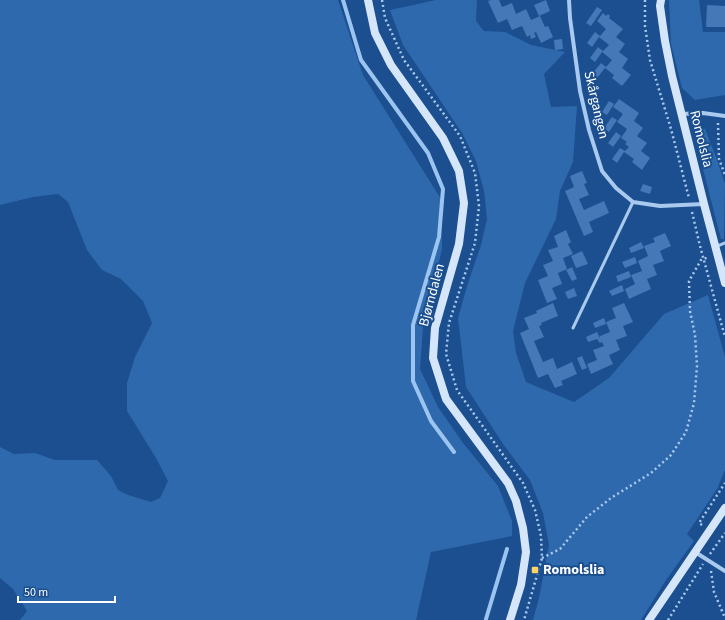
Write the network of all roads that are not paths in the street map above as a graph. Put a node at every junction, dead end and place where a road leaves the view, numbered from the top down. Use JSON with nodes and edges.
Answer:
{"nodes":[{"id":1,"x":368,"y":0,"type":"edge"},
{"id":2,"x":569,"y":0,"type":"edge"},
{"id":3,"x":661,"y":0,"type":"edge"},
{"id":4,"x":682,"y":114,"type":"junction"},
{"id":5,"x":725,"y":116,"type":"edge"},
{"id":6,"x":633,"y":202,"type":"junction"},
{"id":7,"x":704,"y":204,"type":"junction"},
{"id":8,"x":725,"y":242,"type":"edge"},
{"id":9,"x":715,"y":247,"type":"junction"},
{"id":10,"x":725,"y":283,"type":"edge"},
{"id":11,"x":573,"y":328,"type":"dead end"},
{"id":12,"x":725,"y":508,"type":"edge"},
{"id":13,"x":695,"y":552,"type":"junction"},
{"id":14,"x":725,"y":571,"type":"edge"},
{"id":15,"x":510,"y":620,"type":"edge"},
{"id":16,"x":649,"y":620,"type":"edge"}],
"edges":[{"from":1,"to":15,"type":"main road","name":"Bjørndalen"},
{"from":2,"to":6,"type":"street","name":"Skårgangen"},
{"from":3,"to":4,"type":"main road","name":"Romolslia"},
{"from":4,"to":5,"type":"street"},
{"from":4,"to":7,"type":"main road","name":"Romolslia"},
{"from":6,"to":7,"type":"street"},
{"from":6,"to":11,"type":"lane"},
{"from":7,"to":9,"type":"main road","name":"Romolslia"},
{"from":8,"to":9,"type":"lane"},
{"from":9,"to":10,"type":"main road","name":"Romolslia"},
{"from":12,"to":13,"type":"main road"},
{"from":13,"to":14,"type":"street"},
{"from":13,"to":16,"type":"main road"}]}
